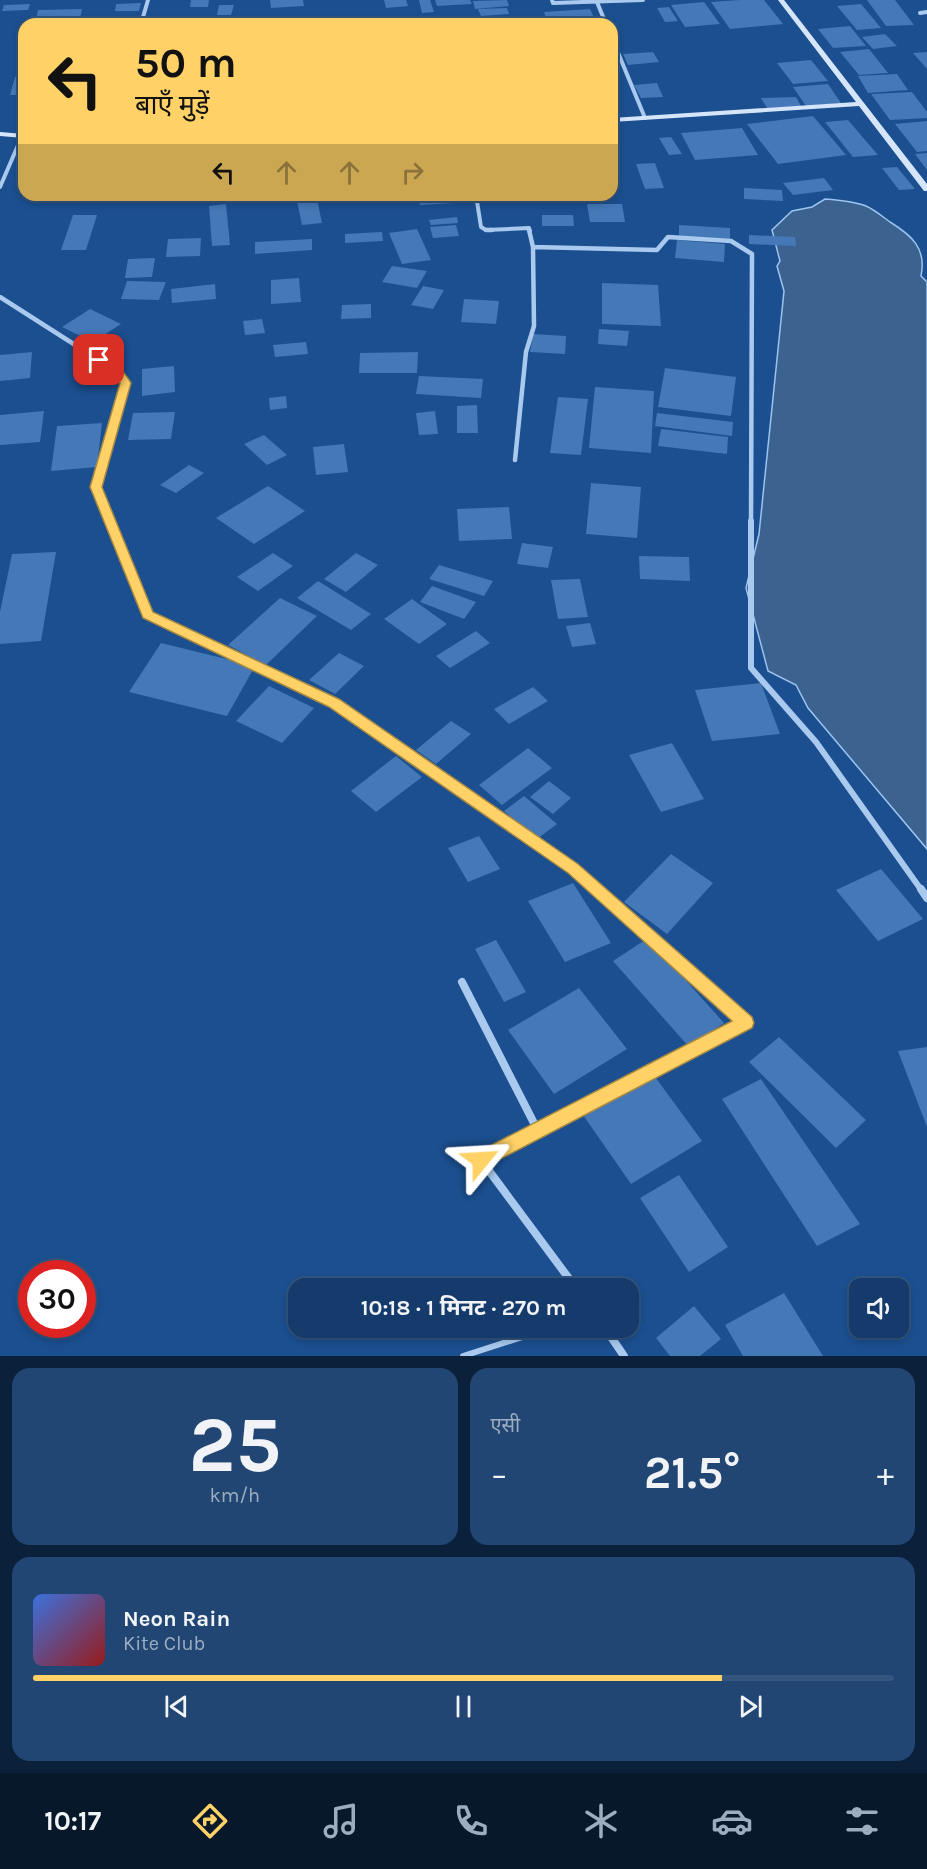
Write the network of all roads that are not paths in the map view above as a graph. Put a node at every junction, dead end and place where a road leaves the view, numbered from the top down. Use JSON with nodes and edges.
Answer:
{"nodes":[{"id":1,"x":148,"y":0,"type":"edge"},
{"id":2,"x":552,"y":0,"type":"edge"},
{"id":3,"x":643,"y":0,"type":"edge"},
{"id":4,"x":781,"y":0,"type":"edge"},
{"id":5,"x":597,"y":2,"type":"junction"},
{"id":6,"x":927,"y":12,"type":"edge"},
{"id":7,"x":920,"y":13,"type":"dead end"},
{"id":8,"x":143,"y":18,"type":"edge"},
{"id":9,"x":604,"y":18,"type":"edge"},
{"id":10,"x":618,"y":53,"type":"edge"},
{"id":11,"x":861,"y":104,"type":"junction"},
{"id":12,"x":645,"y":118,"type":"junction"},
{"id":13,"x":618,"y":120,"type":"edge"},
{"id":14,"x":0,"y":134,"type":"edge"},
{"id":15,"x":18,"y":136,"type":"edge"},
{"id":16,"x":18,"y":147,"type":"edge"},
{"id":17,"x":0,"y":187,"type":"edge"},
{"id":18,"x":927,"y":189,"type":"edge"},
{"id":19,"x":477,"y":201,"type":"edge"},
{"id":20,"x":533,"y":247,"type":"junction"},
{"id":21,"x":0,"y":297,"type":"edge"},
{"id":22,"x":515,"y":460,"type":"dead end"},
{"id":23,"x":927,"y":898,"type":"edge"},
{"id":24,"x":462,"y":982,"type":"dead end"},
{"id":25,"x":538,"y":1131,"type":"junction"},
{"id":26,"x":569,"y":1278,"type":"edge"},
{"id":27,"x":519,"y":1338,"type":"edge"},
{"id":28,"x":612,"y":1338,"type":"edge"},
{"id":29,"x":463,"y":1356,"type":"edge"},
{"id":30,"x":624,"y":1356,"type":"edge"}],
"edges":[{"from":1,"to":8,"type":"street"},
{"from":2,"to":5,"type":"street"},
{"from":3,"to":5,"type":"street"},
{"from":4,"to":11,"type":"street"},
{"from":5,"to":9,"type":"street"},
{"from":6,"to":7,"type":"street"},
{"from":10,"to":12,"type":"street"},
{"from":11,"to":12,"type":"street"},
{"from":11,"to":18,"type":"street"},
{"from":12,"to":13,"type":"street"},
{"from":14,"to":15,"type":"street"},
{"from":16,"to":17,"type":"street"},
{"from":19,"to":20,"type":"street"},
{"from":20,"to":22,"type":"street"},
{"from":20,"to":23,"type":"street"},
{"from":21,"to":25,"type":"street"},
{"from":24,"to":25,"type":"street"},
{"from":25,"to":26,"type":"street"},
{"from":27,"to":29,"type":"lane"},
{"from":28,"to":30,"type":"street"}]}
